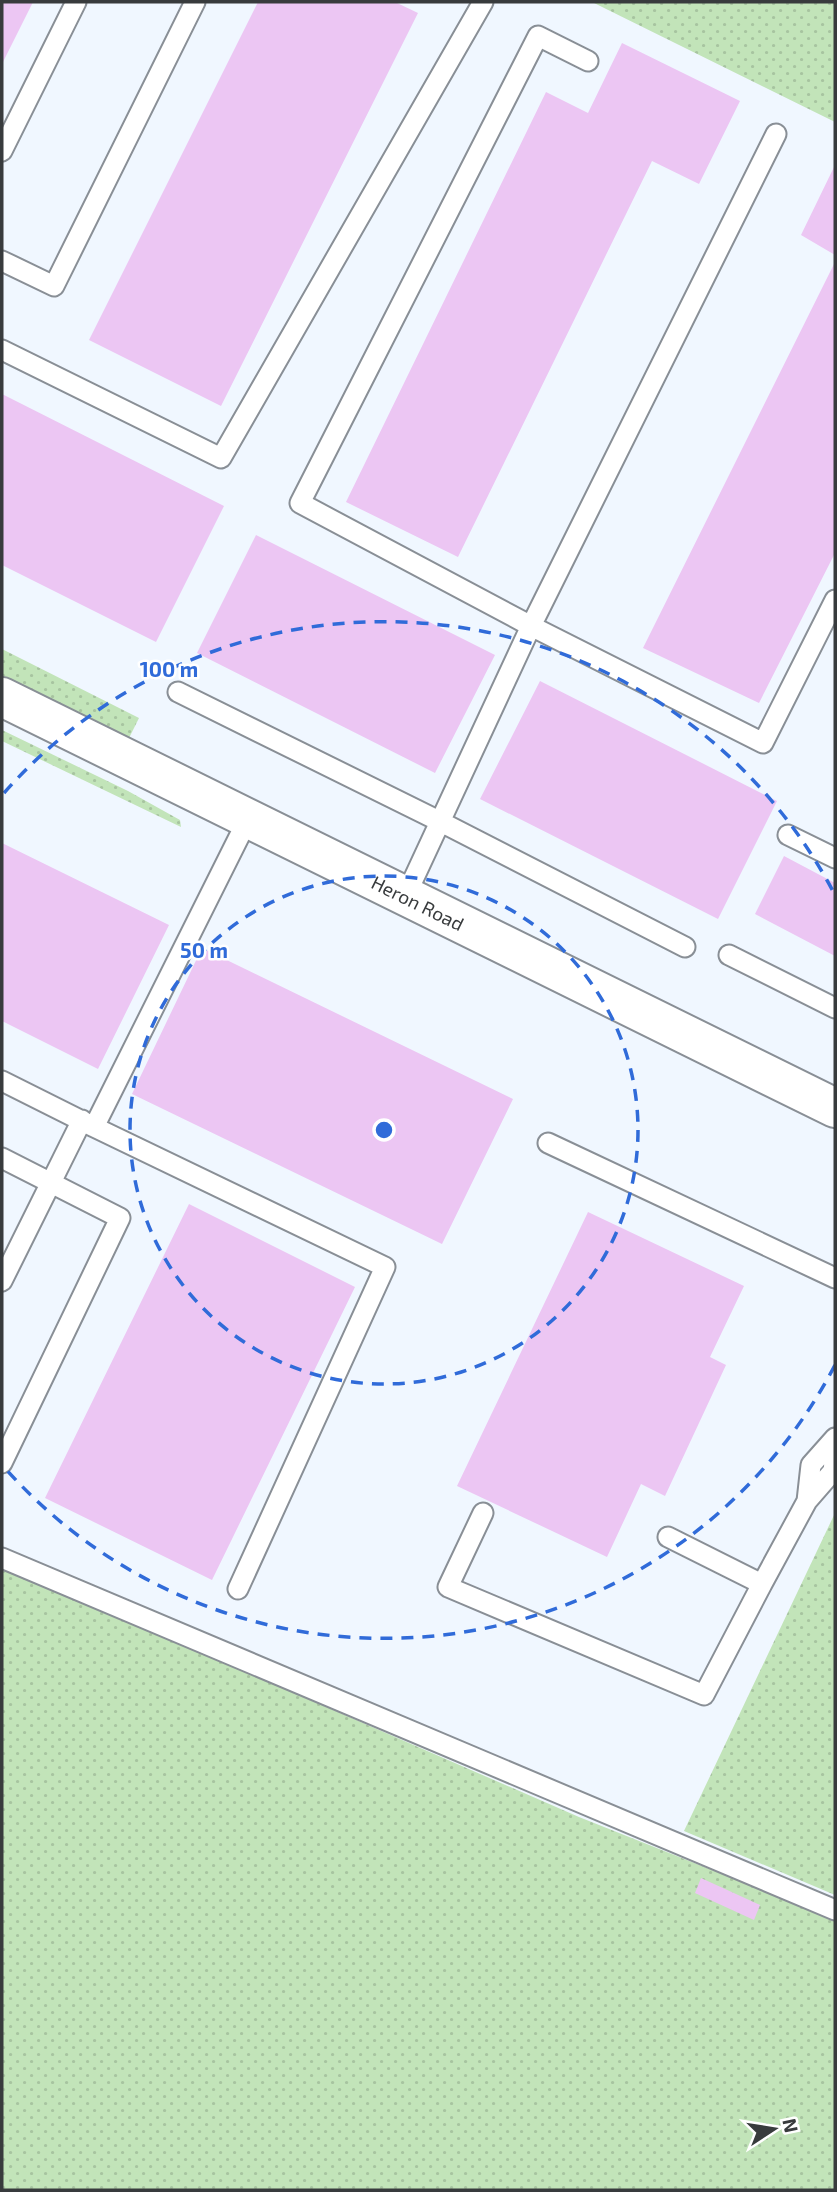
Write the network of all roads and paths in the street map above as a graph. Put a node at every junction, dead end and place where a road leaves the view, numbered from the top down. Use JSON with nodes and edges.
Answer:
{"nodes":[{"id":1,"x":76,"y":2,"type":"edge"},
{"id":2,"x":195,"y":2,"type":"edge"},
{"id":3,"x":483,"y":2,"type":"edge"},
{"id":4,"x":588,"y":61,"type":"dead end"},
{"id":5,"x":776,"y":134,"type":"dead end"},
{"id":6,"x":2,"y":151,"type":"edge"},
{"id":7,"x":2,"y":261,"type":"edge"},
{"id":8,"x":2,"y":349,"type":"edge"},
{"id":9,"x":835,"y":600,"type":"edge"},
{"id":10,"x":531,"y":626,"type":"junction"},
{"id":11,"x":178,"y":692,"type":"dead end"},
{"id":12,"x":2,"y":697,"type":"edge"},
{"id":13,"x":248,"y":818,"type":"junction"},
{"id":14,"x":439,"y":821,"type":"junction"},
{"id":15,"x":788,"y":835,"type":"dead end"},
{"id":16,"x":835,"y":858,"type":"edge"},
{"id":17,"x":406,"y":895,"type":"junction"},
{"id":18,"x":685,"y":947,"type":"dead end"},
{"id":19,"x":729,"y":955,"type":"dead end"},
{"id":20,"x":835,"y":1008,"type":"edge"},
{"id":21,"x":2,"y":1081,"type":"edge"},
{"id":22,"x":835,"y":1108,"type":"edge"},
{"id":23,"x":88,"y":1123,"type":"junction"},
{"id":24,"x":548,"y":1143,"type":"dead end"},
{"id":25,"x":2,"y":1158,"type":"edge"},
{"id":26,"x":50,"y":1183,"type":"junction"},
{"id":27,"x":835,"y":1278,"type":"edge"},
{"id":28,"x":2,"y":1281,"type":"edge"},
{"id":29,"x":835,"y":1438,"type":"edge"},
{"id":30,"x":835,"y":1454,"type":"edge"},
{"id":31,"x":2,"y":1463,"type":"edge"},
{"id":32,"x":807,"y":1500,"type":"junction"},
{"id":33,"x":483,"y":1513,"type":"dead end"},
{"id":34,"x":668,"y":1537,"type":"dead end"},
{"id":35,"x":2,"y":1558,"type":"edge"},
{"id":36,"x":762,"y":1584,"type":"junction"},
{"id":37,"x":239,"y":1589,"type":"dead end"},
{"id":38,"x":835,"y":1910,"type":"edge"}],
"edges":[{"from":1,"to":6,"type":"lane"},
{"from":2,"to":7,"type":"lane"},
{"from":3,"to":8,"type":"lane"},
{"from":4,"to":10,"type":"lane"},
{"from":5,"to":10,"type":"lane"},
{"from":9,"to":10,"type":"lane"},
{"from":10,"to":14,"type":"lane"},
{"from":11,"to":14,"type":"lane"},
{"from":12,"to":13,"type":"street","name":"Heron Road"},
{"from":13,"to":17,"type":"street","name":"Heron Road"},
{"from":13,"to":23,"type":"lane"},
{"from":14,"to":17,"type":"lane"},
{"from":14,"to":18,"type":"lane"},
{"from":15,"to":16,"type":"lane"},
{"from":17,"to":22,"type":"street","name":"Heron Road"},
{"from":19,"to":20,"type":"lane"},
{"from":21,"to":23,"type":"lane"},
{"from":23,"to":26,"type":"lane"},
{"from":23,"to":37,"type":"lane"},
{"from":24,"to":27,"type":"lane"},
{"from":25,"to":26,"type":"lane"},
{"from":26,"to":28,"type":"lane"},
{"from":26,"to":31,"type":"lane"},
{"from":29,"to":32,"type":"lane"},
{"from":30,"to":32,"type":"lane"},
{"from":32,"to":36,"type":"lane"},
{"from":33,"to":36,"type":"lane"},
{"from":34,"to":36,"type":"lane"},
{"from":35,"to":38,"type":"lane"}]}
